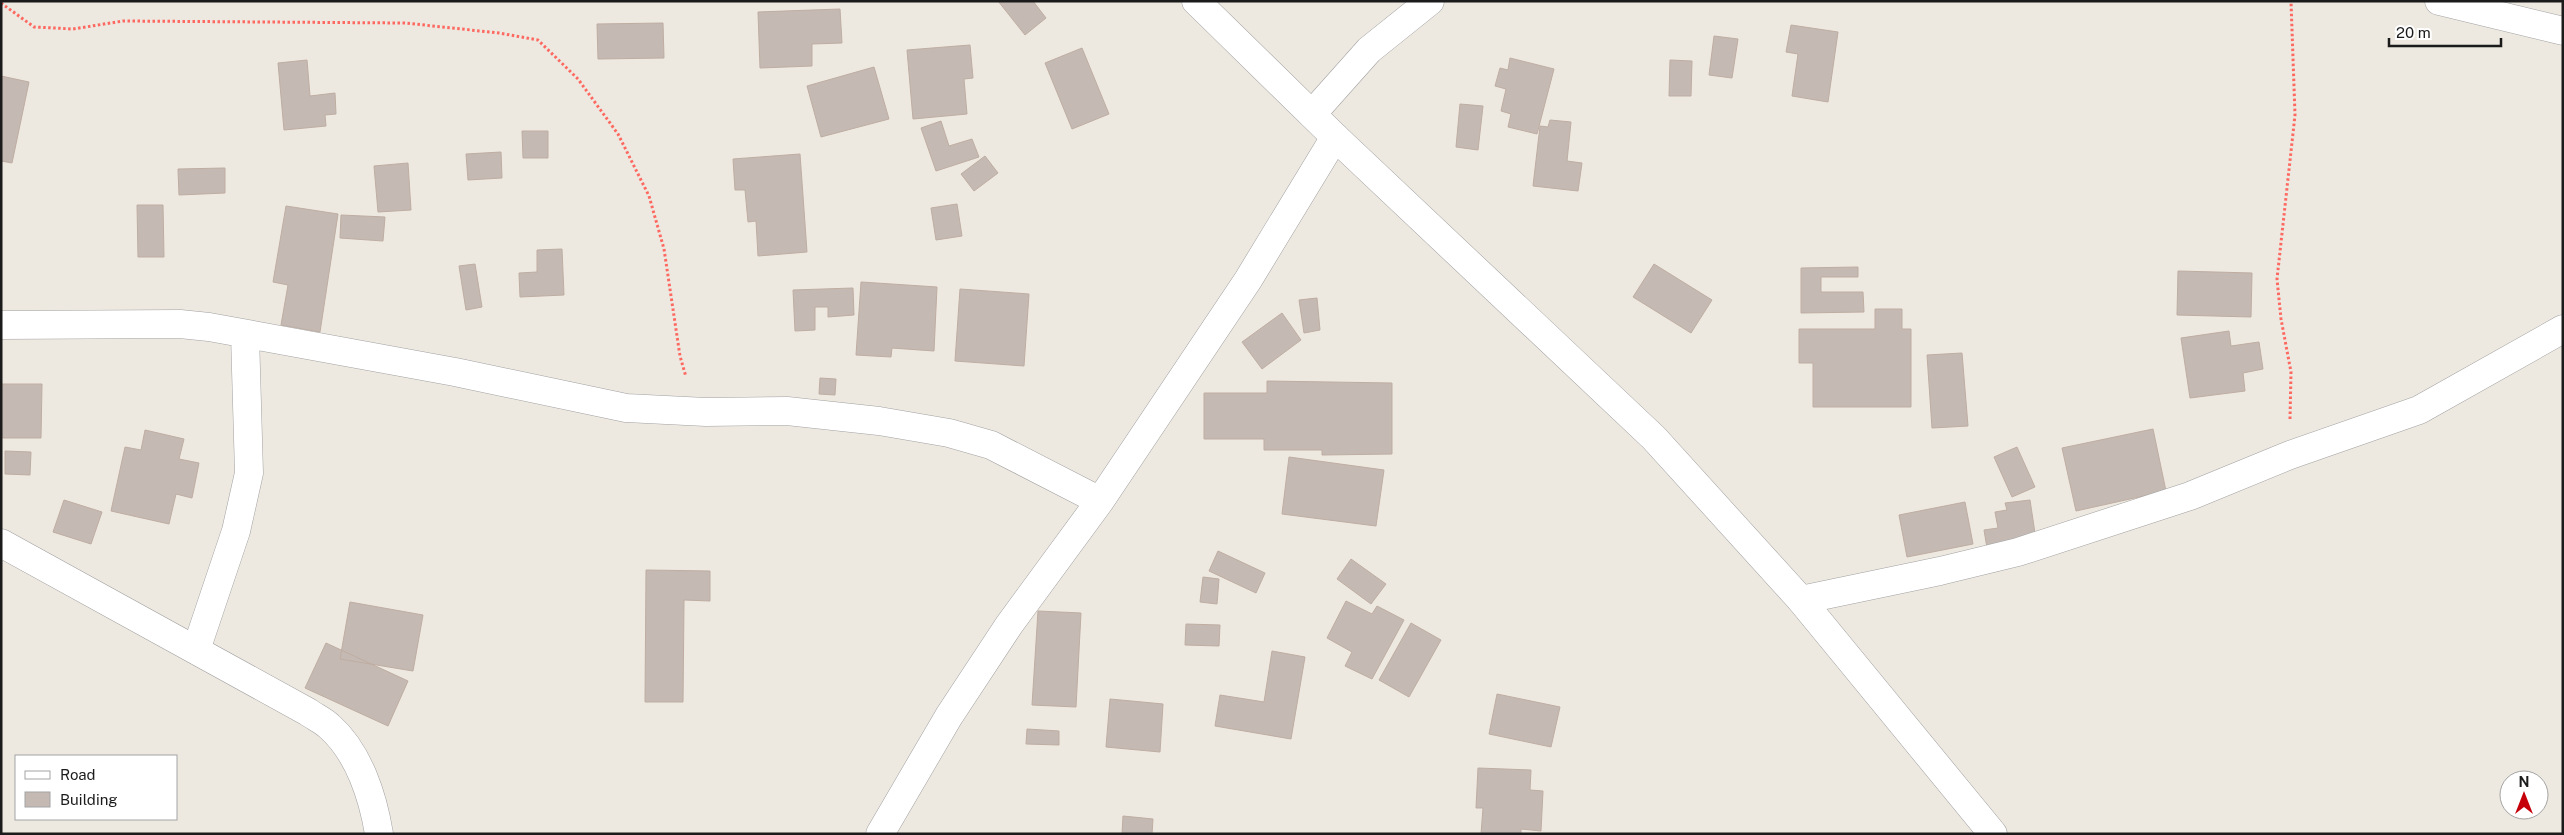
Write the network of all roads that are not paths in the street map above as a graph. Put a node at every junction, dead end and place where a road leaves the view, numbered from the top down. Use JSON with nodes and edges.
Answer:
{"nodes":[{"id":1,"x":1196,"y":1,"type":"edge"},
{"id":2,"x":1430,"y":1,"type":"edge"},
{"id":3,"x":2439,"y":1,"type":"edge"},
{"id":4,"x":2563,"y":31,"type":"edge"},
{"id":5,"x":1312,"y":114,"type":"junction"},
{"id":6,"x":1335,"y":137,"type":"junction"},
{"id":7,"x":1,"y":325,"type":"edge"},
{"id":8,"x":2563,"y":329,"type":"edge"},
{"id":9,"x":245,"y":335,"type":"junction"},
{"id":10,"x":1100,"y":502,"type":"junction"},
{"id":11,"x":1,"y":543,"type":"edge"},
{"id":12,"x":1801,"y":600,"type":"junction"},
{"id":13,"x":196,"y":650,"type":"junction"},
{"id":14,"x":379,"y":834,"type":"edge"},
{"id":15,"x":880,"y":834,"type":"edge"},
{"id":16,"x":1993,"y":834,"type":"edge"}],
"edges":[{"from":1,"to":5,"type":"street"},
{"from":2,"to":5,"type":"street"},
{"from":3,"to":4,"type":"street"},
{"from":5,"to":6,"type":"street"},
{"from":6,"to":10,"type":"street"},
{"from":6,"to":12,"type":"street"},
{"from":7,"to":9,"type":"street"},
{"from":8,"to":12,"type":"street"},
{"from":9,"to":10,"type":"street"},
{"from":9,"to":13,"type":"street"},
{"from":10,"to":15,"type":"street"},
{"from":11,"to":13,"type":"street"},
{"from":12,"to":16,"type":"street"},
{"from":13,"to":14,"type":"street"}]}
